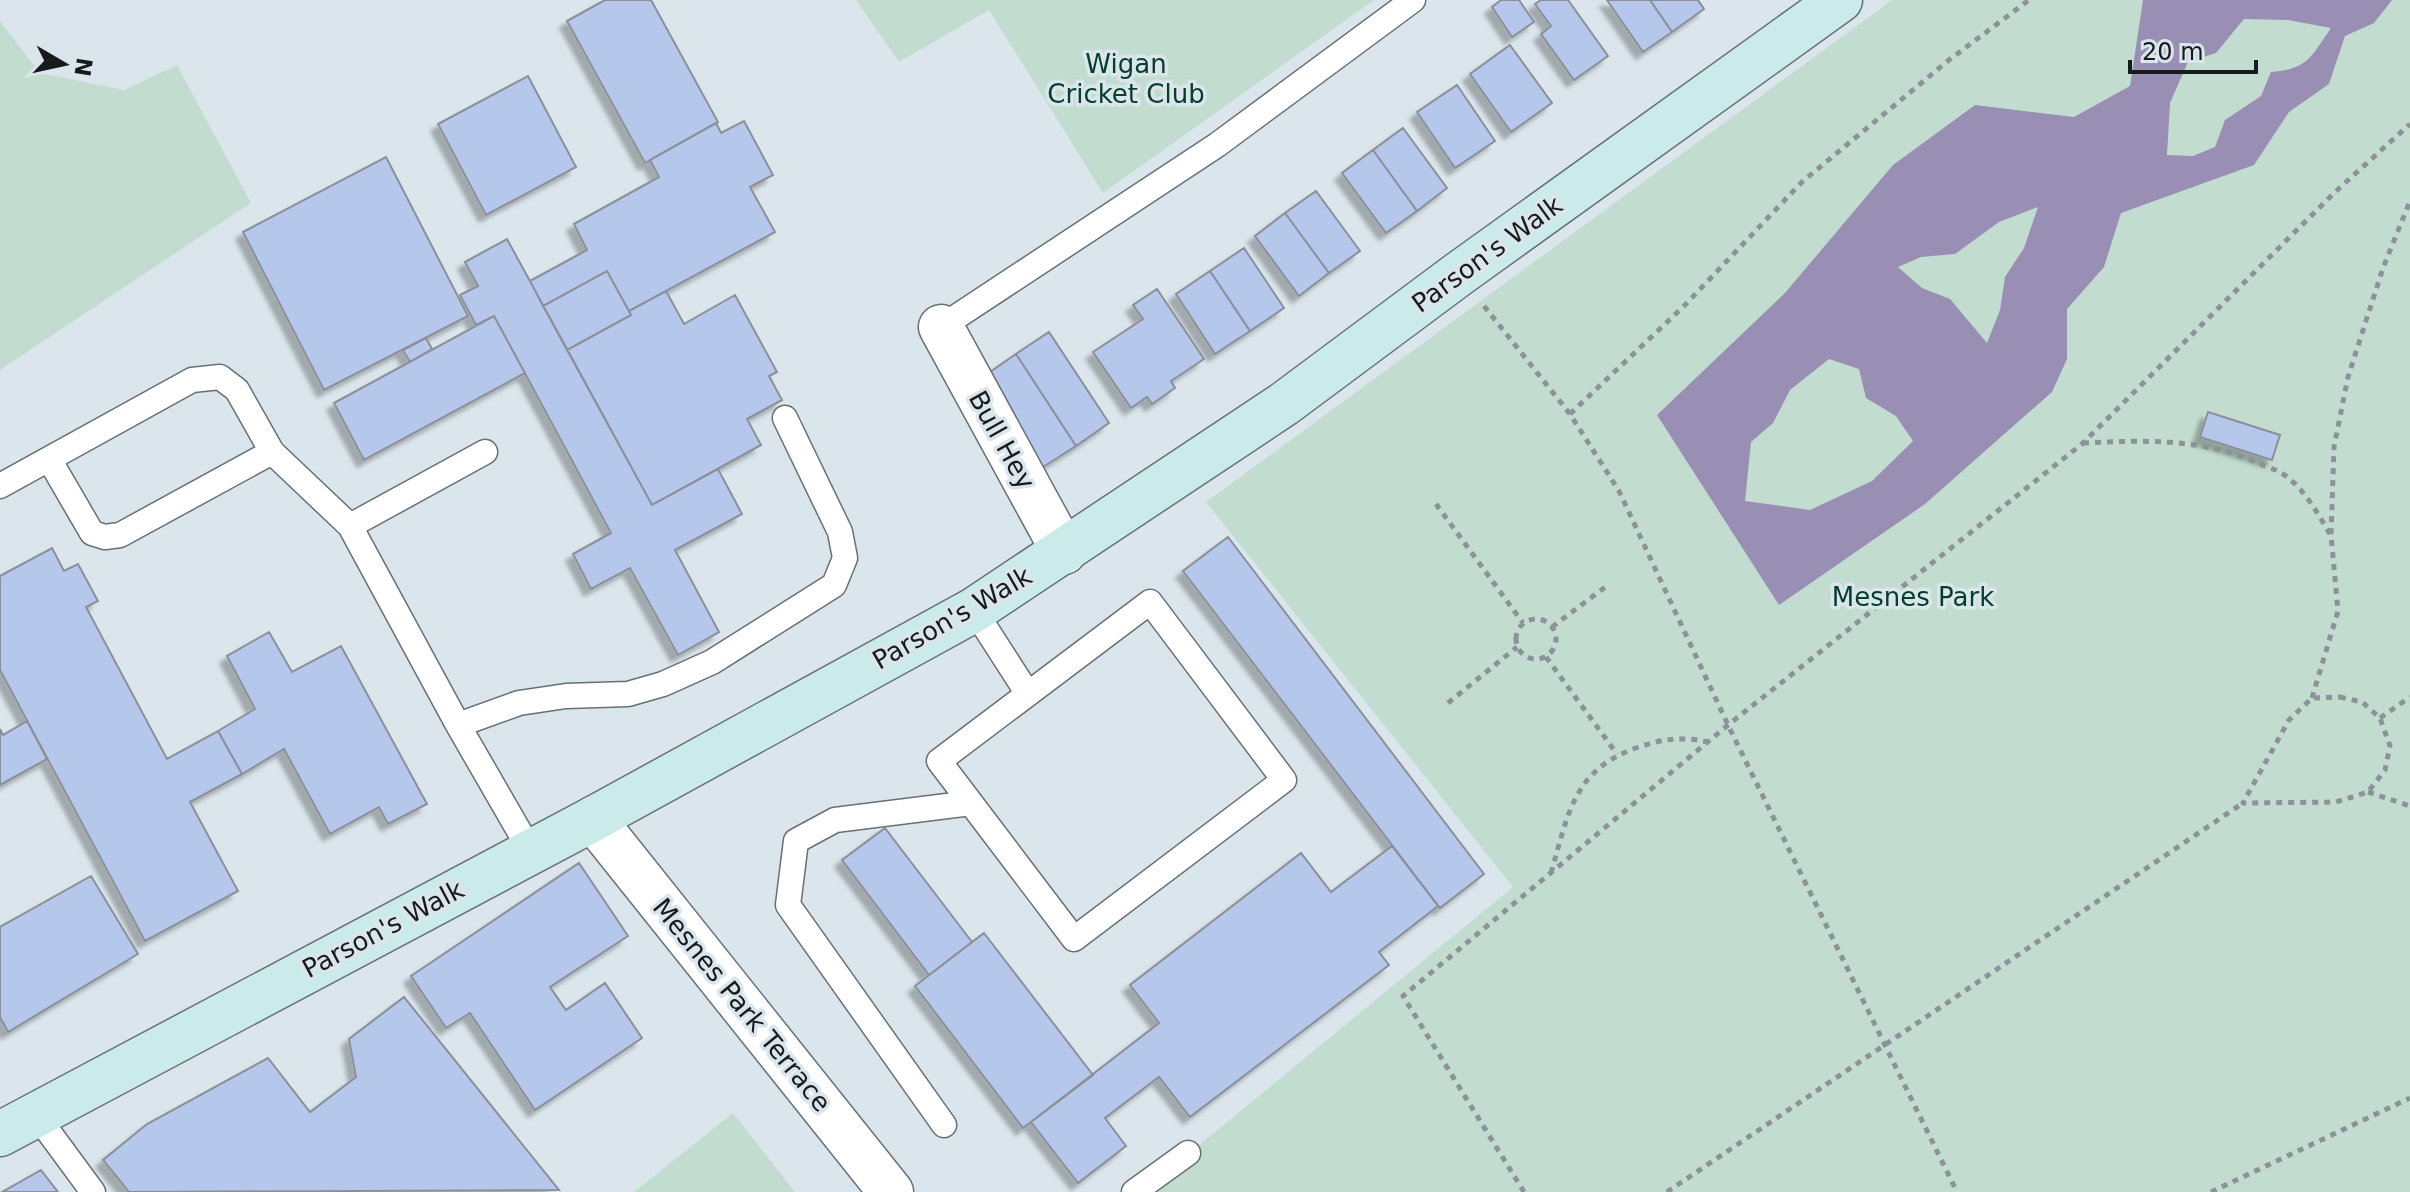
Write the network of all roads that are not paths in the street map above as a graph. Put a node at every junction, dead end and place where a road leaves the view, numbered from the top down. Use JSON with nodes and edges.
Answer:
{"nodes":[{"id":1,"x":1413,"y":0,"type":"edge"},
{"id":2,"x":1840,"y":0,"type":"edge"},
{"id":3,"x":941,"y":327,"type":"joint"},
{"id":4,"x":785,"y":418,"type":"dead end"},
{"id":5,"x":272,"y":452,"type":"junction"},
{"id":6,"x":485,"y":452,"type":"dead end"},
{"id":7,"x":49,"y":459,"type":"junction"},
{"id":8,"x":0,"y":486,"type":"edge"},
{"id":9,"x":350,"y":526,"type":"junction"},
{"id":10,"x":1064,"y":552,"type":"junction"},
{"id":11,"x":974,"y":610,"type":"junction"},
{"id":12,"x":1028,"y":694,"type":"junction"},
{"id":13,"x":458,"y":725,"type":"junction"},
{"id":14,"x":971,"y":803,"type":"junction"},
{"id":15,"x":593,"y":819,"type":"junction"},
{"id":16,"x":530,"y":850,"type":"junction"},
{"id":17,"x":19,"y":1125,"type":"edge"},
{"id":18,"x":944,"y":1125,"type":"dead end"},
{"id":19,"x":1188,"y":1153,"type":"dead end"},
{"id":20,"x":93,"y":1192,"type":"edge"},
{"id":21,"x":891,"y":1192,"type":"edge"},
{"id":22,"x":1134,"y":1192,"type":"edge"}],
"edges":[{"from":1,"to":3,"type":"lane"},
{"from":2,"to":10,"type":"main road","name":"Parson's Walk"},
{"from":3,"to":10,"type":"street","name":"Bull Hey"},
{"from":4,"to":13,"type":"lane"},
{"from":5,"to":7,"type":"lane"},
{"from":5,"to":7,"type":"lane"},
{"from":5,"to":9,"type":"lane"},
{"from":6,"to":9,"type":"lane"},
{"from":7,"to":8,"type":"lane"},
{"from":9,"to":13,"type":"lane"},
{"from":10,"to":11,"type":"main road","name":"Parson's Walk"},
{"from":11,"to":12,"type":"lane"},
{"from":11,"to":15,"type":"main road","name":"Parson's Walk"},
{"from":12,"to":14,"type":"lane"},
{"from":12,"to":14,"type":"lane"},
{"from":13,"to":16,"type":"lane"},
{"from":14,"to":18,"type":"lane"},
{"from":15,"to":16,"type":"main road","name":"Parson's Walk"},
{"from":15,"to":21,"type":"street","name":"Mesnes Park Terrace"},
{"from":16,"to":17,"type":"main road","name":"Parson's Walk"},
{"from":17,"to":20,"type":"lane"},
{"from":19,"to":22,"type":"lane"}]}
